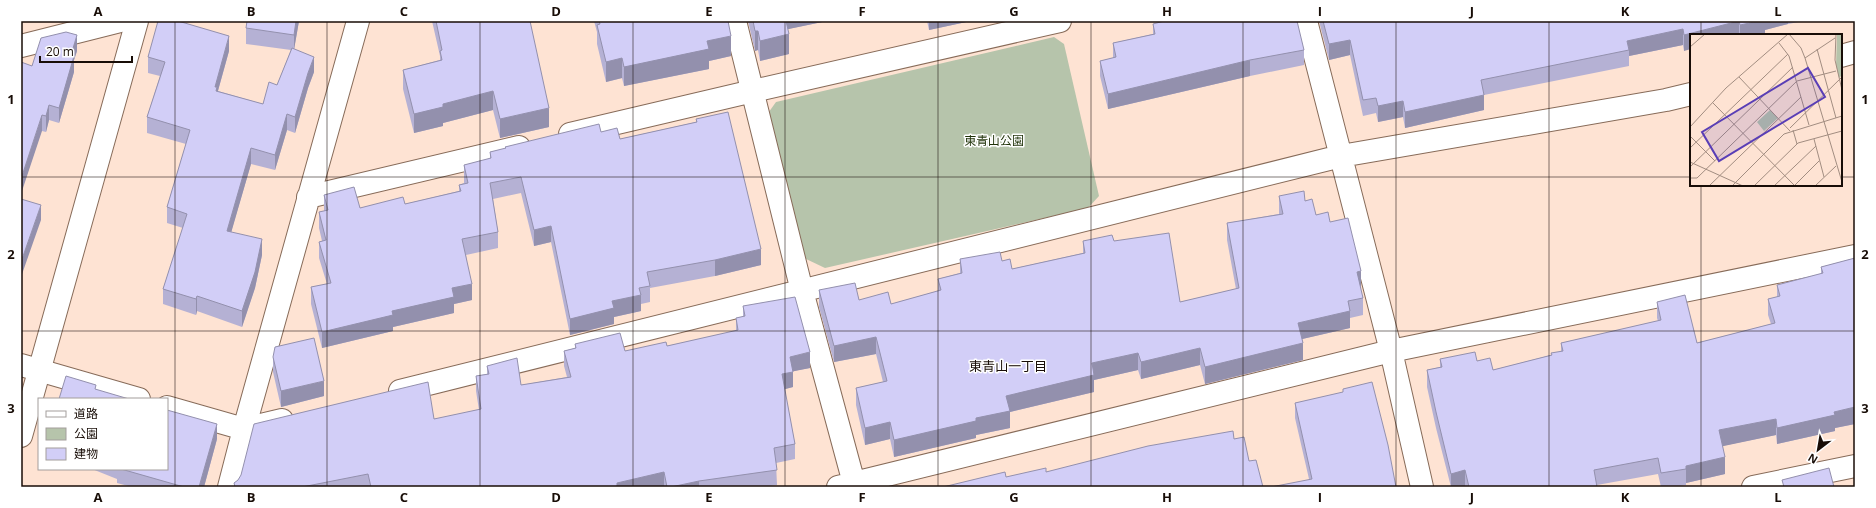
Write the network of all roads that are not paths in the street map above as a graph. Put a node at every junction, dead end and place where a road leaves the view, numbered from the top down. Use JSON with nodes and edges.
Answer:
{"nodes":[{"id":1,"x":120,"y":21,"type":"edge"},
{"id":2,"x":137,"y":21,"type":"edge"},
{"id":3,"x":358,"y":21,"type":"edge"},
{"id":4,"x":735,"y":21,"type":"edge"},
{"id":5,"x":1060,"y":21,"type":"edge"},
{"id":6,"x":1306,"y":21,"type":"edge"},
{"id":7,"x":21,"y":46,"type":"edge"},
{"id":8,"x":1855,"y":52,"type":"edge"},
{"id":9,"x":1842,"y":56,"type":"edge"},
{"id":10,"x":753,"y":91,"type":"junction"},
{"id":11,"x":1690,"y":94,"type":"edge"},
{"id":12,"x":1341,"y":156,"type":"junction"},
{"id":13,"x":308,"y":197,"type":"junction"},
{"id":14,"x":1855,"y":256,"type":"edge"},
{"id":15,"x":802,"y":291,"type":"junction"},
{"id":16,"x":1391,"y":351,"type":"junction"},
{"id":17,"x":30,"y":367,"type":"edge"},
{"id":18,"x":384,"y":395,"type":"edge"},
{"id":19,"x":136,"y":398,"type":"edge"},
{"id":20,"x":168,"y":407,"type":"edge"},
{"id":21,"x":300,"y":416,"type":"edge"},
{"id":22,"x":244,"y":429,"type":"junction"},
{"id":23,"x":21,"y":436,"type":"edge"},
{"id":24,"x":1855,"y":466,"type":"edge"},
{"id":25,"x":849,"y":486,"type":"edge"},
{"id":26,"x":229,"y":487,"type":"edge"},
{"id":27,"x":1422,"y":487,"type":"edge"},
{"id":28,"x":1753,"y":487,"type":"edge"}],
"edges":[{"from":1,"to":7,"type":"street"},
{"from":2,"to":17,"type":"street"},
{"from":3,"to":13,"type":"street"},
{"from":4,"to":10,"type":"street"},
{"from":5,"to":10,"type":"street"},
{"from":6,"to":12,"type":"street"},
{"from":8,"to":9,"type":"street"},
{"from":10,"to":13,"type":"street"},
{"from":10,"to":15,"type":"street"},
{"from":11,"to":12,"type":"street"},
{"from":12,"to":15,"type":"street"},
{"from":12,"to":16,"type":"street"},
{"from":13,"to":22,"type":"street"},
{"from":14,"to":16,"type":"street"},
{"from":15,"to":18,"type":"street"},
{"from":15,"to":25,"type":"street"},
{"from":16,"to":25,"type":"street"},
{"from":16,"to":27,"type":"street"},
{"from":17,"to":19,"type":"street"},
{"from":17,"to":23,"type":"street"},
{"from":20,"to":22,"type":"street"},
{"from":21,"to":22,"type":"street"},
{"from":22,"to":26,"type":"street"},
{"from":24,"to":28,"type":"street"}]}
